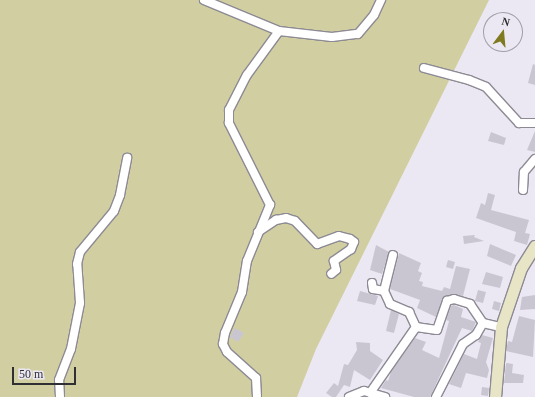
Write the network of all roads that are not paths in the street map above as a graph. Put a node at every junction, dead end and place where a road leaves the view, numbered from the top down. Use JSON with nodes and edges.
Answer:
{"nodes":[{"id":1,"x":204,"y":0,"type":"edge"},
{"id":2,"x":382,"y":0,"type":"edge"},
{"id":3,"x":279,"y":31,"type":"junction"},
{"id":4,"x":424,"y":68,"type":"dead end"},
{"id":5,"x":535,"y":123,"type":"edge"},
{"id":6,"x":127,"y":158,"type":"dead end"},
{"id":7,"x":535,"y":159,"type":"edge"},
{"id":8,"x":523,"y":190,"type":"dead end"},
{"id":9,"x":258,"y":232,"type":"junction"},
{"id":10,"x":535,"y":246,"type":"edge"},
{"id":11,"x":393,"y":255,"type":"dead end"},
{"id":12,"x":331,"y":274,"type":"dead end"},
{"id":13,"x":372,"y":282,"type":"dead end"},
{"id":14,"x":384,"y":291,"type":"junction"},
{"id":15,"x":483,"y":323,"type":"junction"},
{"id":16,"x":416,"y":327,"type":"junction"},
{"id":17,"x":501,"y":327,"type":"junction"},
{"id":18,"x":370,"y":393,"type":"junction"},
{"id":19,"x":60,"y":397,"type":"edge"},
{"id":20,"x":257,"y":397,"type":"edge"},
{"id":21,"x":349,"y":397,"type":"edge"},
{"id":22,"x":385,"y":397,"type":"edge"},
{"id":23,"x":436,"y":397,"type":"edge"},
{"id":24,"x":495,"y":397,"type":"edge"}],
"edges":[{"from":1,"to":3,"type":"street"},
{"from":2,"to":3,"type":"street"},
{"from":3,"to":9,"type":"street"},
{"from":4,"to":5,"type":"street"},
{"from":6,"to":19,"type":"street"},
{"from":7,"to":8,"type":"street"},
{"from":9,"to":12,"type":"street"},
{"from":9,"to":20,"type":"street"},
{"from":10,"to":17,"type":"street"},
{"from":11,"to":14,"type":"street"},
{"from":13,"to":14,"type":"street"},
{"from":14,"to":16,"type":"street"},
{"from":15,"to":16,"type":"street"},
{"from":15,"to":17,"type":"street"},
{"from":15,"to":23,"type":"street"},
{"from":16,"to":18,"type":"street"},
{"from":17,"to":24,"type":"street"},
{"from":18,"to":21,"type":"street"},
{"from":18,"to":22,"type":"street"}]}
